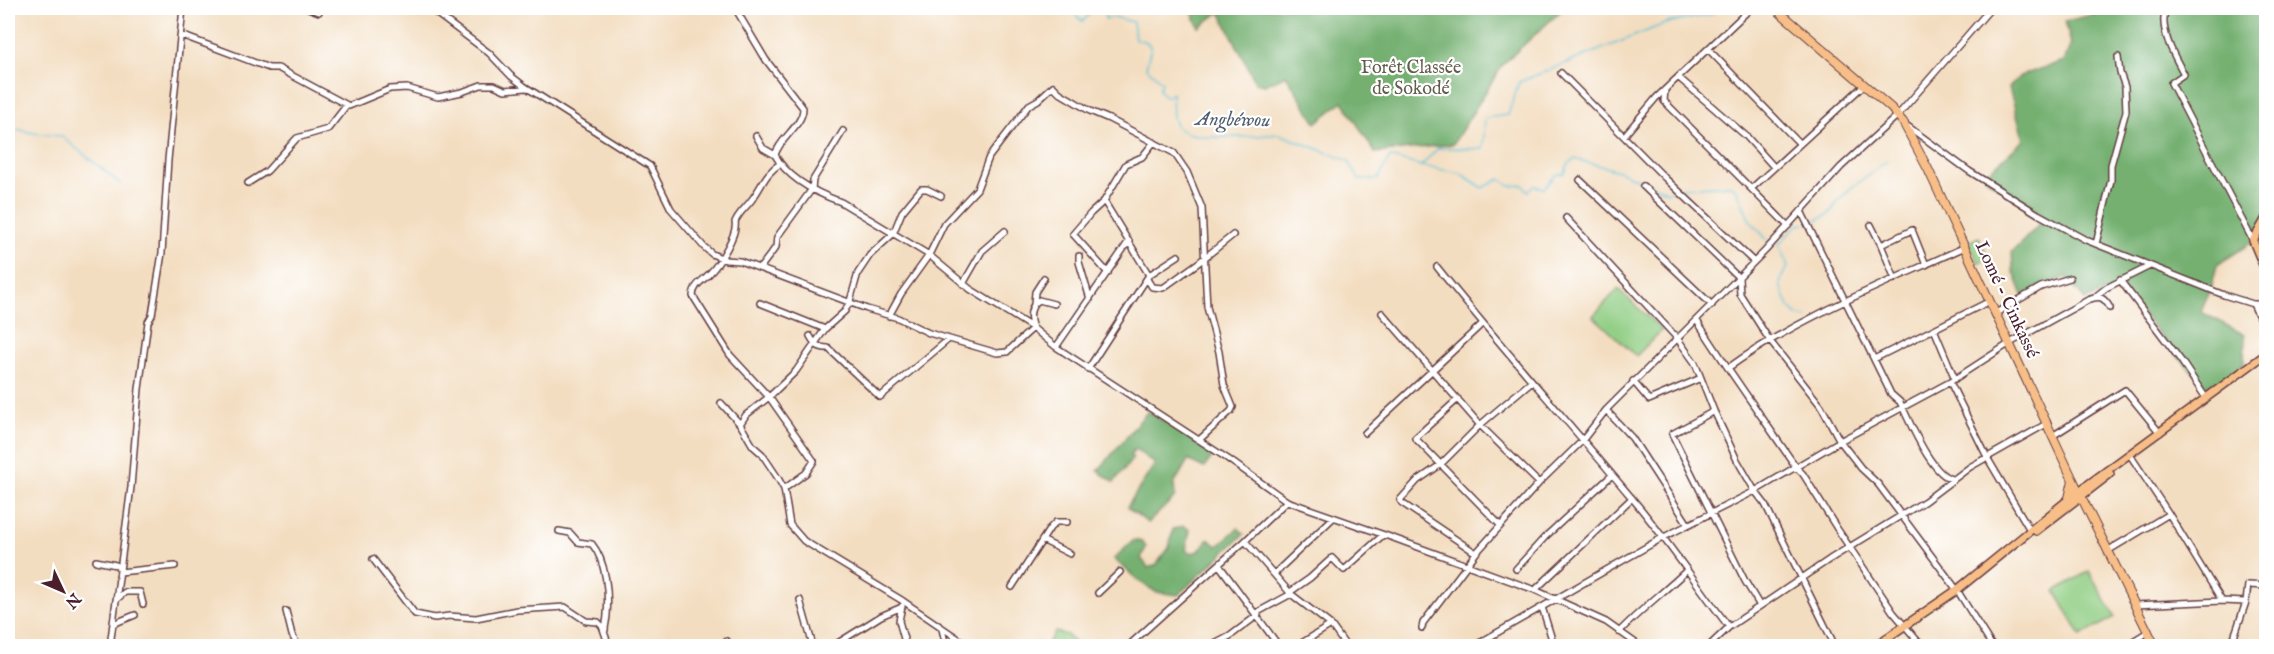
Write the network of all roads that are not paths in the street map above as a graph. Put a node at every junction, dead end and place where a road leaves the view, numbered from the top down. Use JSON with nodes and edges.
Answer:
{"nodes":[{"id":1,"x":183,"y":8,"type":"edge"},
{"id":2,"x":309,"y":8,"type":"edge"},
{"id":3,"x":429,"y":8,"type":"edge"},
{"id":4,"x":735,"y":8,"type":"edge"},
{"id":5,"x":1751,"y":8,"type":"edge"},
{"id":6,"x":1775,"y":8,"type":"edge"},
{"id":7,"x":1991,"y":8,"type":"edge"},
{"id":8,"x":2166,"y":8,"type":"edge"},
{"id":9,"x":319,"y":12,"type":"dead end"},
{"id":10,"x":181,"y":35,"type":"junction"},
{"id":11,"x":1708,"y":49,"type":"junction"},
{"id":12,"x":2118,"y":57,"type":"dead end"},
{"id":13,"x":1561,"y":73,"type":"dead end"},
{"id":14,"x":1678,"y":77,"type":"junction"},
{"id":15,"x":1864,"y":86,"type":"junction"},
{"id":16,"x":528,"y":88,"type":"junction"},
{"id":17,"x":1665,"y":90,"type":"junction"},
{"id":18,"x":1656,"y":98,"type":"junction"},
{"id":19,"x":1664,"y":100,"type":"junction"},
{"id":20,"x":346,"y":106,"type":"junction"},
{"id":21,"x":1900,"y":118,"type":"junction"},
{"id":22,"x":843,"y":131,"type":"dead end"},
{"id":23,"x":756,"y":136,"type":"dead end"},
{"id":24,"x":1624,"y":136,"type":"junction"},
{"id":25,"x":1154,"y":142,"type":"junction"},
{"id":26,"x":1799,"y":143,"type":"junction"},
{"id":27,"x":775,"y":155,"type":"junction"},
{"id":28,"x":780,"y":164,"type":"junction"},
{"id":29,"x":1774,"y":167,"type":"junction"},
{"id":30,"x":1580,"y":180,"type":"dead end"},
{"id":31,"x":248,"y":183,"type":"dead end"},
{"id":32,"x":1643,"y":186,"type":"dead end"},
{"id":33,"x":1752,"y":188,"type":"junction"},
{"id":34,"x":812,"y":189,"type":"junction"},
{"id":35,"x":941,"y":196,"type":"dead end"},
{"id":36,"x":1104,"y":201,"type":"junction"},
{"id":37,"x":1801,"y":211,"type":"junction"},
{"id":38,"x":1566,"y":218,"type":"dead end"},
{"id":39,"x":2266,"y":218,"type":"edge"},
{"id":40,"x":1871,"y":225,"type":"dead end"},
{"id":41,"x":1788,"y":226,"type":"junction"},
{"id":42,"x":1005,"y":231,"type":"dead end"},
{"id":43,"x":893,"y":234,"type":"junction"},
{"id":44,"x":1233,"y":235,"type":"dead end"},
{"id":45,"x":1129,"y":241,"type":"junction"},
{"id":46,"x":2253,"y":241,"type":"junction"},
{"id":47,"x":2096,"y":244,"type":"junction"},
{"id":48,"x":1881,"y":245,"type":"junction"},
{"id":49,"x":1965,"y":247,"type":"junction"},
{"id":50,"x":929,"y":255,"type":"junction"},
{"id":51,"x":1079,"y":255,"type":"dead end"},
{"id":52,"x":1178,"y":256,"type":"dead end"},
{"id":53,"x":721,"y":258,"type":"junction"},
{"id":54,"x":1204,"y":259,"type":"junction"},
{"id":55,"x":1754,"y":262,"type":"junction"},
{"id":56,"x":939,"y":264,"type":"junction"},
{"id":57,"x":1926,"y":265,"type":"junction"},
{"id":58,"x":2150,"y":266,"type":"junction"},
{"id":59,"x":1437,"y":267,"type":"dead end"},
{"id":60,"x":760,"y":268,"type":"junction"},
{"id":61,"x":2266,"y":272,"type":"edge"},
{"id":62,"x":1108,"y":273,"type":"junction"},
{"id":63,"x":915,"y":275,"type":"junction"},
{"id":64,"x":1148,"y":277,"type":"junction"},
{"id":65,"x":1044,"y":278,"type":"dead end"},
{"id":66,"x":1739,"y":278,"type":"junction"},
{"id":67,"x":2070,"y":278,"type":"dead end"},
{"id":68,"x":1895,"y":279,"type":"junction"},
{"id":69,"x":2120,"y":280,"type":"junction"},
{"id":70,"x":963,"y":284,"type":"junction"},
{"id":71,"x":2096,"y":296,"type":"junction"},
{"id":72,"x":1090,"y":299,"type":"junction"},
{"id":73,"x":850,"y":301,"type":"junction"},
{"id":74,"x":1990,"y":301,"type":"junction"},
{"id":75,"x":1846,"y":302,"type":"junction"},
{"id":76,"x":760,"y":303,"type":"dead end"},
{"id":77,"x":1054,"y":304,"type":"dead end"},
{"id":78,"x":2253,"y":304,"type":"junction"},
{"id":79,"x":2266,"y":304,"type":"edge"},
{"id":80,"x":1712,"y":305,"type":"junction"},
{"id":81,"x":1034,"y":306,"type":"junction"},
{"id":82,"x":2110,"y":308,"type":"dead end"},
{"id":83,"x":1996,"y":313,"type":"junction"},
{"id":84,"x":1382,"y":314,"type":"dead end"},
{"id":85,"x":889,"y":316,"type":"junction"},
{"id":86,"x":1697,"y":321,"type":"junction"},
{"id":87,"x":1482,"y":324,"type":"junction"},
{"id":88,"x":1033,"y":328,"type":"junction"},
{"id":89,"x":825,"y":329,"type":"junction"},
{"id":90,"x":1934,"y":329,"type":"junction"},
{"id":91,"x":2266,"y":332,"type":"edge"},
{"id":92,"x":810,"y":336,"type":"dead end"},
{"id":93,"x":1677,"y":338,"type":"junction"},
{"id":94,"x":949,"y":339,"type":"junction"},
{"id":95,"x":1770,"y":341,"type":"junction"},
{"id":96,"x":2010,"y":343,"type":"junction"},
{"id":97,"x":814,"y":344,"type":"junction"},
{"id":98,"x":1056,"y":347,"type":"junction"},
{"id":99,"x":2266,"y":354,"type":"edge"},
{"id":100,"x":1874,"y":359,"type":"junction"},
{"id":101,"x":2266,"y":359,"type":"edge"},
{"id":102,"x":1728,"y":368,"type":"junction"},
{"id":103,"x":1088,"y":369,"type":"junction"},
{"id":104,"x":1432,"y":370,"type":"junction"},
{"id":105,"x":1701,"y":378,"type":"junction"},
{"id":106,"x":1633,"y":381,"type":"junction"},
{"id":107,"x":1952,"y":381,"type":"junction"},
{"id":108,"x":1531,"y":382,"type":"junction"},
{"id":109,"x":769,"y":397,"type":"junction"},
{"id":110,"x":2206,"y":398,"type":"junction"},
{"id":111,"x":1458,"y":399,"type":"junction"},
{"id":112,"x":721,"y":403,"type":"dead end"},
{"id":113,"x":1903,"y":407,"type":"junction"},
{"id":114,"x":1606,"y":410,"type":"junction"},
{"id":115,"x":1714,"y":411,"type":"junction"},
{"id":116,"x":2048,"y":423,"type":"junction"},
{"id":117,"x":740,"y":424,"type":"junction"},
{"id":118,"x":1480,"y":425,"type":"junction"},
{"id":119,"x":2160,"y":433,"type":"junction"},
{"id":120,"x":1365,"y":434,"type":"dead end"},
{"id":121,"x":2054,"y":435,"type":"junction"},
{"id":122,"x":1199,"y":440,"type":"junction"},
{"id":123,"x":1582,"y":441,"type":"junction"},
{"id":124,"x":1840,"y":441,"type":"junction"},
{"id":125,"x":2131,"y":456,"type":"junction"},
{"id":126,"x":1988,"y":459,"type":"junction"},
{"id":127,"x":1440,"y":465,"type":"junction"},
{"id":128,"x":1796,"y":467,"type":"junction"},
{"id":129,"x":1612,"y":475,"type":"junction"},
{"id":130,"x":1953,"y":479,"type":"junction"},
{"id":131,"x":2073,"y":480,"type":"junction"},
{"id":132,"x":1539,"y":483,"type":"junction"},
{"id":133,"x":784,"y":489,"type":"junction"},
{"id":134,"x":1755,"y":491,"type":"junction"},
{"id":135,"x":2080,"y":493,"type":"junction"},
{"id":136,"x":1632,"y":498,"type":"junction"},
{"id":137,"x":2069,"y":498,"type":"junction"},
{"id":138,"x":1287,"y":501,"type":"junction"},
{"id":139,"x":1711,"y":512,"type":"junction"},
{"id":140,"x":2169,"y":514,"type":"junction"},
{"id":141,"x":1901,"y":515,"type":"junction"},
{"id":142,"x":1333,"y":518,"type":"junction"},
{"id":143,"x":1067,"y":522,"type":"dead end"},
{"id":144,"x":1688,"y":524,"type":"junction"},
{"id":145,"x":1500,"y":525,"type":"junction"},
{"id":146,"x":2030,"y":530,"type":"junction"},
{"id":147,"x":559,"y":531,"type":"dead end"},
{"id":148,"x":1383,"y":535,"type":"junction"},
{"id":149,"x":1662,"y":538,"type":"junction"},
{"id":150,"x":1042,"y":540,"type":"junction"},
{"id":151,"x":1245,"y":541,"type":"junction"},
{"id":152,"x":1849,"y":547,"type":"junction"},
{"id":153,"x":2109,"y":550,"type":"junction"},
{"id":154,"x":1476,"y":553,"type":"junction"},
{"id":155,"x":1070,"y":554,"type":"dead end"},
{"id":156,"x":373,"y":559,"type":"dead end"},
{"id":157,"x":1997,"y":559,"type":"junction"},
{"id":158,"x":96,"y":561,"type":"dead end"},
{"id":159,"x":1467,"y":564,"type":"junction"},
{"id":160,"x":1219,"y":565,"type":"junction"},
{"id":161,"x":175,"y":566,"type":"dead end"},
{"id":162,"x":1516,"y":569,"type":"dead end"},
{"id":163,"x":120,"y":571,"type":"junction"},
{"id":164,"x":1686,"y":571,"type":"junction"},
{"id":165,"x":1119,"y":572,"type":"dead end"},
{"id":166,"x":1274,"y":574,"type":"junction"},
{"id":167,"x":1801,"y":579,"type":"junction"},
{"id":168,"x":2266,"y":586,"type":"edge"},
{"id":169,"x":1012,"y":587,"type":"dead end"},
{"id":170,"x":1535,"y":590,"type":"junction"},
{"id":171,"x":1958,"y":590,"type":"junction"},
{"id":172,"x":1098,"y":593,"type":"dead end"},
{"id":173,"x":1290,"y":593,"type":"junction"},
{"id":174,"x":117,"y":598,"type":"junction"},
{"id":175,"x":1552,"y":599,"type":"junction"},
{"id":176,"x":800,"y":600,"type":"dead end"},
{"id":177,"x":2222,"y":601,"type":"junction"},
{"id":178,"x":2246,"y":602,"type":"junction"},
{"id":179,"x":143,"y":604,"type":"dead end"},
{"id":180,"x":902,"y":604,"type":"junction"},
{"id":181,"x":2135,"y":605,"type":"junction"},
{"id":182,"x":1760,"y":606,"type":"junction"},
{"id":183,"x":1542,"y":607,"type":"junction"},
{"id":184,"x":286,"y":611,"type":"dead end"},
{"id":185,"x":1257,"y":614,"type":"junction"},
{"id":186,"x":135,"y":615,"type":"dead end"},
{"id":187,"x":113,"y":624,"type":"junction"},
{"id":188,"x":1331,"y":625,"type":"junction"},
{"id":189,"x":1729,"y":627,"type":"junction"},
{"id":190,"x":1906,"y":627,"type":"junction"},
{"id":191,"x":942,"y":628,"type":"junction"},
{"id":192,"x":1422,"y":628,"type":"dead end"},
{"id":193,"x":605,"y":631,"type":"junction"},
{"id":194,"x":1619,"y":632,"type":"junction"},
{"id":195,"x":2148,"y":632,"type":"junction"},
{"id":196,"x":1481,"y":644,"type":"edge"},
{"id":197,"x":1988,"y":645,"type":"edge"},
{"id":198,"x":111,"y":646,"type":"edge"},
{"id":199,"x":298,"y":646,"type":"edge"},
{"id":200,"x":609,"y":646,"type":"edge"},
{"id":201,"x":813,"y":646,"type":"edge"},
{"id":202,"x":833,"y":646,"type":"edge"},
{"id":203,"x":906,"y":646,"type":"edge"},
{"id":204,"x":946,"y":646,"type":"edge"},
{"id":205,"x":969,"y":646,"type":"edge"},
{"id":206,"x":1128,"y":646,"type":"edge"},
{"id":207,"x":1210,"y":646,"type":"edge"},
{"id":208,"x":1279,"y":646,"type":"edge"},
{"id":209,"x":1297,"y":646,"type":"edge"},
{"id":210,"x":1346,"y":646,"type":"edge"},
{"id":211,"x":1474,"y":646,"type":"edge"},
{"id":212,"x":1554,"y":646,"type":"edge"},
{"id":213,"x":1640,"y":646,"type":"edge"},
{"id":214,"x":1709,"y":646,"type":"edge"},
{"id":215,"x":1835,"y":646,"type":"edge"},
{"id":216,"x":1875,"y":646,"type":"edge"},
{"id":217,"x":1922,"y":646,"type":"edge"},
{"id":218,"x":2125,"y":646,"type":"edge"},
{"id":219,"x":2155,"y":646,"type":"edge"},
{"id":220,"x":2231,"y":646,"type":"edge"}],
"edges":[{"from":1,"to":10,"type":"street"},
{"from":2,"to":9,"type":"street"},
{"from":3,"to":16,"type":"street"},
{"from":4,"to":27,"type":"street"},
{"from":5,"to":11,"type":"street"},
{"from":6,"to":15,"type":"highway","name":"Lomé - Cinkassé"},
{"from":7,"to":21,"type":"street"},
{"from":8,"to":46,"type":"street"},
{"from":10,"to":20,"type":"street"},
{"from":10,"to":163,"type":"street"},
{"from":11,"to":14,"type":"street"},
{"from":11,"to":26,"type":"street"},
{"from":12,"to":47,"type":"street"},
{"from":13,"to":24,"type":"street"},
{"from":14,"to":17,"type":"street"},
{"from":14,"to":29,"type":"street"},
{"from":15,"to":21,"type":"highway","name":"Lomé - Cinkassé"},
{"from":15,"to":26,"type":"street"},
{"from":16,"to":20,"type":"street"},
{"from":16,"to":53,"type":"street"},
{"from":17,"to":18,"type":"street"},
{"from":17,"to":19,"type":"street"},
{"from":18,"to":19,"type":"street"},
{"from":18,"to":24,"type":"street"},
{"from":19,"to":33,"type":"street"},
{"from":20,"to":31,"type":"street"},
{"from":21,"to":37,"type":"street"},
{"from":21,"to":47,"type":"street"},
{"from":21,"to":49,"type":"highway","name":"Lomé - Cinkassé"},
{"from":22,"to":34,"type":"street"},
{"from":23,"to":27,"type":"street"},
{"from":24,"to":55,"type":"street"},
{"from":25,"to":36,"type":"street"},
{"from":25,"to":50,"type":"street"},
{"from":25,"to":54,"type":"street"},
{"from":26,"to":29,"type":"street"},
{"from":27,"to":28,"type":"street"},
{"from":28,"to":34,"type":"street"},
{"from":28,"to":53,"type":"street"},
{"from":29,"to":33,"type":"street"},
{"from":30,"to":80,"type":"street"},
{"from":32,"to":66,"type":"street"},
{"from":33,"to":41,"type":"street"},
{"from":34,"to":43,"type":"street"},
{"from":34,"to":60,"type":"street"},
{"from":35,"to":43,"type":"street"},
{"from":36,"to":45,"type":"street"},
{"from":36,"to":62,"type":"street"},
{"from":37,"to":41,"type":"street"},
{"from":37,"to":75,"type":"street"},
{"from":38,"to":93,"type":"street"},
{"from":39,"to":46,"type":"main road"},
{"from":40,"to":48,"type":"street"},
{"from":41,"to":55,"type":"street"},
{"from":42,"to":70,"type":"street"},
{"from":43,"to":50,"type":"street"},
{"from":43,"to":73,"type":"street"},
{"from":44,"to":54,"type":"street"},
{"from":45,"to":62,"type":"street"},
{"from":45,"to":64,"type":"street"},
{"from":46,"to":61,"type":"main road"},
{"from":47,"to":58,"type":"street"},
{"from":48,"to":57,"type":"street"},
{"from":48,"to":68,"type":"street"},
{"from":49,"to":57,"type":"street"},
{"from":49,"to":74,"type":"highway","name":"Lomé - Cinkassé"},
{"from":50,"to":56,"type":"street"},
{"from":50,"to":63,"type":"street"},
{"from":51,"to":72,"type":"street"},
{"from":52,"to":64,"type":"street"},
{"from":53,"to":60,"type":"street"},
{"from":53,"to":109,"type":"street"},
{"from":54,"to":64,"type":"street"},
{"from":54,"to":122,"type":"street"},
{"from":55,"to":66,"type":"street"},
{"from":56,"to":63,"type":"street"},
{"from":56,"to":70,"type":"street"},
{"from":57,"to":68,"type":"street"},
{"from":58,"to":69,"type":"street"},
{"from":58,"to":78,"type":"street"},
{"from":59,"to":87,"type":"street"},
{"from":60,"to":73,"type":"street"},
{"from":62,"to":72,"type":"street"},
{"from":63,"to":85,"type":"street"},
{"from":64,"to":103,"type":"street"},
{"from":65,"to":81,"type":"street"},
{"from":66,"to":80,"type":"street"},
{"from":66,"to":95,"type":"street"},
{"from":67,"to":83,"type":"street"},
{"from":68,"to":75,"type":"street"},
{"from":69,"to":71,"type":"street"},
{"from":69,"to":110,"type":"street"},
{"from":70,"to":88,"type":"street"},
{"from":71,"to":82,"type":"street"},
{"from":71,"to":96,"type":"street"},
{"from":72,"to":98,"type":"street"},
{"from":73,"to":85,"type":"street"},
{"from":73,"to":89,"type":"street"},
{"from":74,"to":83,"type":"highway","name":"Lomé - Cinkassé"},
{"from":74,"to":90,"type":"street"},
{"from":75,"to":95,"type":"street"},
{"from":75,"to":100,"type":"street"},
{"from":76,"to":89,"type":"street"},
{"from":77,"to":81,"type":"street"},
{"from":78,"to":79,"type":"street"},
{"from":78,"to":91,"type":"street"},
{"from":80,"to":86,"type":"street"},
{"from":81,"to":88,"type":"street"},
{"from":83,"to":96,"type":"highway","name":"Lomé - Cinkassé"},
{"from":84,"to":104,"type":"street"},
{"from":85,"to":94,"type":"street"},
{"from":86,"to":93,"type":"street"},
{"from":86,"to":102,"type":"street"},
{"from":87,"to":104,"type":"street"},
{"from":87,"to":108,"type":"street"},
{"from":88,"to":94,"type":"street"},
{"from":88,"to":98,"type":"street"},
{"from":89,"to":97,"type":"street"},
{"from":90,"to":100,"type":"street"},
{"from":90,"to":107,"type":"street"},
{"from":92,"to":97,"type":"street"},
{"from":93,"to":105,"type":"street"},
{"from":93,"to":106,"type":"street"},
{"from":94,"to":97,"type":"street"},
{"from":95,"to":102,"type":"street"},
{"from":95,"to":124,"type":"street"},
{"from":96,"to":107,"type":"street"},
{"from":96,"to":116,"type":"highway","name":"Lomé - Cinkassé"},
{"from":97,"to":109,"type":"street"},
{"from":98,"to":103,"type":"street"},
{"from":99,"to":110,"type":"main road"},
{"from":100,"to":113,"type":"street"},
{"from":101,"to":125,"type":"main road"},
{"from":102,"to":128,"type":"street"},
{"from":103,"to":122,"type":"street"},
{"from":104,"to":111,"type":"street"},
{"from":104,"to":120,"type":"street"},
{"from":105,"to":106,"type":"street"},
{"from":105,"to":115,"type":"street"},
{"from":106,"to":114,"type":"street"},
{"from":107,"to":113,"type":"street"},
{"from":107,"to":126,"type":"street"},
{"from":108,"to":118,"type":"street"},
{"from":108,"to":123,"type":"street"},
{"from":109,"to":117,"type":"street"},
{"from":109,"to":133,"type":"street"},
{"from":110,"to":119,"type":"main road"},
{"from":111,"to":118,"type":"street"},
{"from":111,"to":127,"type":"street"},
{"from":112,"to":117,"type":"street"},
{"from":113,"to":124,"type":"street"},
{"from":113,"to":130,"type":"street"},
{"from":114,"to":123,"type":"street"},
{"from":114,"to":144,"type":"street"},
{"from":115,"to":134,"type":"street"},
{"from":115,"to":139,"type":"street"},
{"from":116,"to":121,"type":"highway","name":"Lomé - Cinkassé"},
{"from":116,"to":126,"type":"street"},
{"from":117,"to":133,"type":"street"},
{"from":118,"to":127,"type":"street"},
{"from":118,"to":132,"type":"street"},
{"from":119,"to":121,"type":"street"},
{"from":119,"to":125,"type":"main road"},
{"from":121,"to":131,"type":"highway","name":"Lomé - Cinkassé"},
{"from":122,"to":138,"type":"street"},
{"from":123,"to":129,"type":"street"},
{"from":123,"to":132,"type":"street"},
{"from":124,"to":128,"type":"street"},
{"from":124,"to":141,"type":"street"},
{"from":125,"to":135,"type":"main road"},
{"from":125,"to":140,"type":"street"},
{"from":126,"to":130,"type":"street"},
{"from":126,"to":146,"type":"street"},
{"from":127,"to":145,"type":"street"},
{"from":127,"to":154,"type":"street"},
{"from":128,"to":134,"type":"street"},
{"from":128,"to":152,"type":"street"},
{"from":129,"to":136,"type":"street"},
{"from":129,"to":162,"type":"street"},
{"from":130,"to":141,"type":"street"},
{"from":131,"to":135,"type":"highway","name":"Lomé - Cinkassé"},
{"from":131,"to":137,"type":"highway"},
{"from":132,"to":145,"type":"street"},
{"from":133,"to":180,"type":"street"},
{"from":134,"to":139,"type":"street"},
{"from":134,"to":167,"type":"street"},
{"from":135,"to":137,"type":"main road"},
{"from":135,"to":153,"type":"highway","name":"Lomé - Cinkassé"},
{"from":135,"to":157,"type":"main road"},
{"from":136,"to":149,"type":"street"},
{"from":136,"to":170,"type":"street"},
{"from":137,"to":146,"type":"main road"},
{"from":138,"to":142,"type":"street"},
{"from":138,"to":151,"type":"street"},
{"from":139,"to":144,"type":"street"},
{"from":139,"to":182,"type":"street"},
{"from":140,"to":153,"type":"street"},
{"from":140,"to":177,"type":"street"},
{"from":141,"to":152,"type":"street"},
{"from":141,"to":171,"type":"street"},
{"from":142,"to":148,"type":"street"},
{"from":142,"to":166,"type":"street"},
{"from":143,"to":150,"type":"street"},
{"from":144,"to":149,"type":"street"},
{"from":145,"to":154,"type":"street"},
{"from":146,"to":157,"type":"main road"},
{"from":147,"to":193,"type":"street"},
{"from":148,"to":159,"type":"street"},
{"from":148,"to":173,"type":"street"},
{"from":149,"to":164,"type":"street"},
{"from":149,"to":175,"type":"street"},
{"from":150,"to":155,"type":"street"},
{"from":150,"to":169,"type":"street"},
{"from":151,"to":160,"type":"street"},
{"from":151,"to":166,"type":"street"},
{"from":152,"to":167,"type":"street"},
{"from":152,"to":190,"type":"street"},
{"from":153,"to":181,"type":"highway","name":"Lomé - Cinkassé"},
{"from":154,"to":159,"type":"street"},
{"from":156,"to":193,"type":"street"},
{"from":157,"to":171,"type":"main road"},
{"from":158,"to":163,"type":"street"},
{"from":159,"to":170,"type":"street"},
{"from":159,"to":192,"type":"street"},
{"from":160,"to":185,"type":"street"},
{"from":160,"to":206,"type":"street"},
{"from":161,"to":163,"type":"street"},
{"from":163,"to":174,"type":"street"},
{"from":164,"to":189,"type":"street"},
{"from":164,"to":194,"type":"street"},
{"from":165,"to":172,"type":"street"},
{"from":166,"to":173,"type":"street"},
{"from":167,"to":182,"type":"street"},
{"from":167,"to":215,"type":"street"},
{"from":168,"to":178,"type":"street"},
{"from":170,"to":175,"type":"street"},
{"from":171,"to":190,"type":"main road"},
{"from":171,"to":197,"type":"street"},
{"from":173,"to":185,"type":"street"},
{"from":173,"to":188,"type":"street"},
{"from":174,"to":179,"type":"street"},
{"from":174,"to":187,"type":"street"},
{"from":175,"to":183,"type":"street"},
{"from":175,"to":194,"type":"street"},
{"from":176,"to":201,"type":"street"},
{"from":177,"to":178,"type":"street"},
{"from":177,"to":181,"type":"street"},
{"from":178,"to":220,"type":"street"},
{"from":180,"to":191,"type":"street"},
{"from":180,"to":202,"type":"street"},
{"from":180,"to":203,"type":"street"},
{"from":181,"to":195,"type":"highway","name":"Lomé - Cinkassé"},
{"from":182,"to":189,"type":"street"},
{"from":183,"to":196,"type":"street"},
{"from":183,"to":212,"type":"street"},
{"from":184,"to":199,"type":"street"},
{"from":185,"to":207,"type":"street"},
{"from":185,"to":208,"type":"street"},
{"from":186,"to":187,"type":"street"},
{"from":187,"to":198,"type":"street"},
{"from":188,"to":209,"type":"street"},
{"from":188,"to":210,"type":"street"},
{"from":189,"to":214,"type":"street"},
{"from":190,"to":216,"type":"main road"},
{"from":190,"to":217,"type":"street"},
{"from":191,"to":204,"type":"street"},
{"from":191,"to":205,"type":"street"},
{"from":193,"to":200,"type":"street"},
{"from":194,"to":213,"type":"street"},
{"from":195,"to":218,"type":"street"},
{"from":195,"to":219,"type":"highway","name":"Lomé - Cinkassé"},
{"from":196,"to":211,"type":"street"}]}
